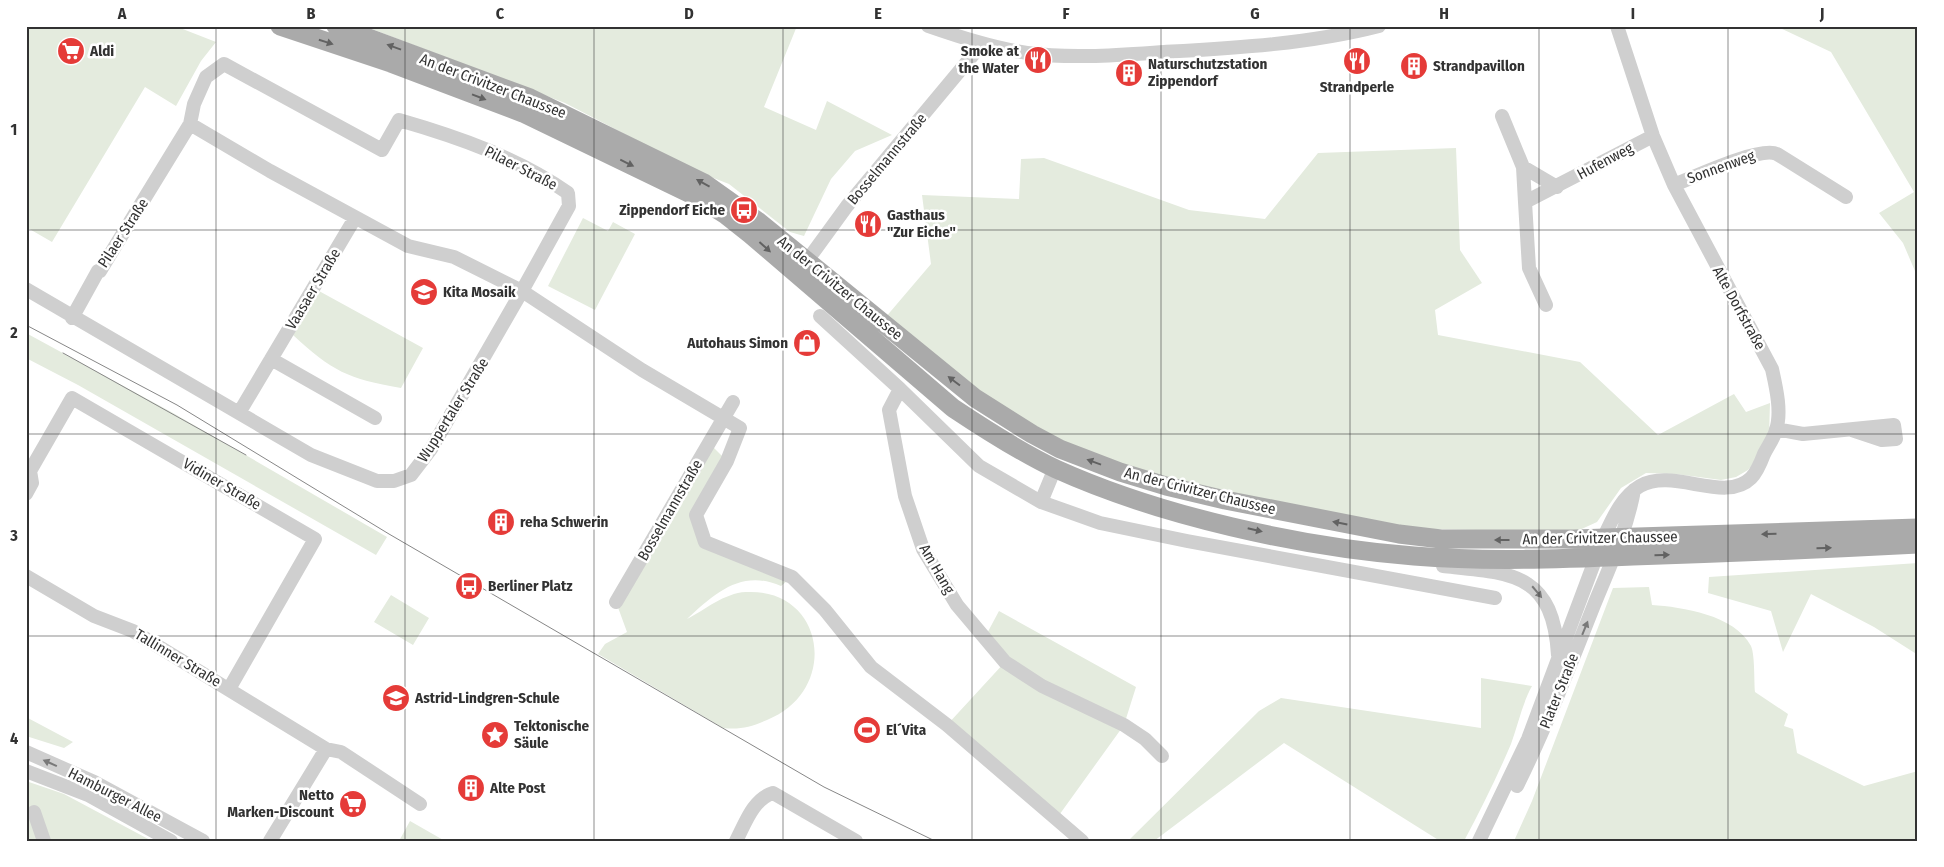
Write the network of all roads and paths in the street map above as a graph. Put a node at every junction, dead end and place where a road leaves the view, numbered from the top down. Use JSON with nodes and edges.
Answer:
{"nodes":[{"id":1,"x":280,"y":26,"type":"edge"},
{"id":2,"x":336,"y":26,"type":"edge"},
{"id":3,"x":928,"y":26,"type":"edge"},
{"id":4,"x":1379,"y":26,"type":"edge"},
{"id":5,"x":1617,"y":26,"type":"edge"},
{"id":6,"x":982,"y":44,"type":"junction"},
{"id":7,"x":1502,"y":116,"type":"dead end"},
{"id":8,"x":190,"y":124,"type":"junction"},
{"id":9,"x":1653,"y":136,"type":"junction"},
{"id":10,"x":1523,"y":167,"type":"junction"},
{"id":11,"x":1674,"y":185,"type":"junction"},
{"id":12,"x":1557,"y":187,"type":"junction"},
{"id":13,"x":1846,"y":197,"type":"dead end"},
{"id":14,"x":1525,"y":202,"type":"junction"},
{"id":15,"x":355,"y":218,"type":"junction"},
{"id":16,"x":804,"y":271,"type":"junction"},
{"id":17,"x":26,"y":289,"type":"edge"},
{"id":18,"x":522,"y":291,"type":"junction"},
{"id":19,"x":1546,"y":305,"type":"dead end"},
{"id":20,"x":820,"y":316,"type":"dead end"},
{"id":21,"x":72,"y":318,"type":"junction"},
{"id":22,"x":271,"y":359,"type":"junction"},
{"id":23,"x":900,"y":389,"type":"junction"},
{"id":24,"x":733,"y":402,"type":"dead end"},
{"id":25,"x":239,"y":413,"type":"junction"},
{"id":26,"x":718,"y":415,"type":"junction"},
{"id":27,"x":375,"y":418,"type":"dead end"},
{"id":28,"x":1776,"y":429,"type":"junction"},
{"id":29,"x":1852,"y":430,"type":"dead end"},
{"id":30,"x":1055,"y":468,"type":"junction"},
{"id":31,"x":26,"y":494,"type":"edge"},
{"id":32,"x":1041,"y":502,"type":"junction"},
{"id":33,"x":1918,"y":528,"type":"edge"},
{"id":34,"x":1288,"y":538,"type":"junction"},
{"id":35,"x":1611,"y":538,"type":"junction"},
{"id":36,"x":1918,"y":544,"type":"edge"},
{"id":37,"x":1604,"y":557,"type":"junction"},
{"id":38,"x":26,"y":576,"type":"edge"},
{"id":39,"x":1495,"y":598,"type":"dead end"},
{"id":40,"x":616,"y":602,"type":"dead end"},
{"id":41,"x":1558,"y":659,"type":"junction"},
{"id":42,"x":229,"y":688,"type":"junction"},
{"id":43,"x":326,"y":749,"type":"junction"},
{"id":44,"x":26,"y":752,"type":"edge"},
{"id":45,"x":1162,"y":756,"type":"dead end"},
{"id":46,"x":26,"y":771,"type":"edge"},
{"id":47,"x":420,"y":804,"type":"dead end"},
{"id":48,"x":34,"y":812,"type":"dead end"},
{"id":49,"x":736,"y":840,"type":"edge"},
{"id":50,"x":44,"y":841,"type":"edge"},
{"id":51,"x":171,"y":841,"type":"edge"},
{"id":52,"x":203,"y":841,"type":"edge"},
{"id":53,"x":270,"y":841,"type":"edge"},
{"id":54,"x":856,"y":841,"type":"edge"},
{"id":55,"x":1082,"y":841,"type":"edge"},
{"id":56,"x":1479,"y":841,"type":"edge"},
{"id":57,"x":1490,"y":841,"type":"edge"}],
"edges":[{"from":1,"to":16,"type":"main road","name":"An der Crivitzer Chaussee","one_way":true},
{"from":16,"to":2,"type":"main road","name":"An der Crivitzer Chaussee","one_way":true},
{"from":3,"to":6,"type":"street"},
{"from":4,"to":6,"type":"street"},
{"from":5,"to":9,"type":"street","name":"Alte Dorfstraße"},
{"from":6,"to":16,"type":"street","name":"Bosselmannstraße"},
{"from":7,"to":10,"type":"street"},
{"from":8,"to":15,"type":"street"},
{"from":8,"to":18,"type":"street","name":"Pilaer Straße"},
{"from":8,"to":21,"type":"street","name":"Pilaer Straße"},
{"from":9,"to":11,"type":"street","name":"Alte Dorfstraße"},
{"from":9,"to":12,"type":"street","name":"Hufenweg"},
{"from":10,"to":12,"type":"street"},
{"from":10,"to":14,"type":"street"},
{"from":11,"to":13,"type":"street","name":"Sonnenweg"},
{"from":11,"to":28,"type":"street","name":"Alte Dorfstraße"},
{"from":12,"to":14,"type":"street","name":"Hufenweg"},
{"from":14,"to":19,"type":"street"},
{"from":15,"to":18,"type":"street"},
{"from":15,"to":22,"type":"street","name":"Vaasaer Straße"},
{"from":16,"to":30,"type":"main road","name":"An der Crivitzer Chaussee"},
{"from":35,"to":16,"type":"main road","name":"An der Crivitzer Chaussee","one_way":true},
{"from":17,"to":21,"type":"street","name":"Wuppertaler Straße"},
{"from":18,"to":25,"type":"street","name":"Wuppertaler Straße"},
{"from":18,"to":26,"type":"street"},
{"from":20,"to":23,"type":"street"},
{"from":21,"to":25,"type":"street","name":"Wuppertaler Straße"},
{"from":22,"to":25,"type":"street","name":"Vaasaer Straße"},
{"from":22,"to":27,"type":"street"},
{"from":23,"to":32,"type":"street"},
{"from":23,"to":45,"type":"street","name":"Am Hang"},
{"from":24,"to":26,"type":"street","name":"Bosselmannstraße"},
{"from":26,"to":40,"type":"street","name":"Bosselmannstraße"},
{"from":26,"to":55,"type":"street","name":"Bosselmannstraße"},
{"from":28,"to":29,"type":"street"},
{"from":28,"to":35,"type":"street","name":"Alte Dorfstraße"},
{"from":30,"to":32,"type":"street"},
{"from":30,"to":34,"type":"main road","name":"An der Crivitzer Chaussee","one_way":true},
{"from":31,"to":42,"type":"street","name":"Vidiner Straße"},
{"from":32,"to":39,"type":"street"},
{"from":33,"to":35,"type":"main road","name":"An der Crivitzer Chaussee","one_way":true},
{"from":34,"to":37,"type":"main road","name":"An der Crivitzer Chaussee"},
{"from":34,"to":41,"type":"street","one_way":true},
{"from":35,"to":37,"type":"street","name":"Plater Straße"},
{"from":37,"to":36,"type":"main road","name":"An der Crivitzer Chaussee","one_way":true},
{"from":37,"to":41,"type":"street","name":"Plater Straße"},
{"from":57,"to":37,"type":"street","name":"Plater Straße","one_way":true},
{"from":38,"to":42,"type":"street","name":"Tallinner Straße"},
{"from":41,"to":56,"type":"street","name":"Plater Straße"},
{"from":42,"to":43,"type":"street","name":"Tallinner Straße"},
{"from":43,"to":47,"type":"street","name":"Tallinner Straße"},
{"from":43,"to":53,"type":"street"},
{"from":52,"to":44,"type":"street","name":"Hamburger Allee","one_way":true},
{"from":46,"to":51,"type":"street","name":"Hamburger Allee"},
{"from":48,"to":50,"type":"street"},
{"from":49,"to":54,"type":"street"}]}
